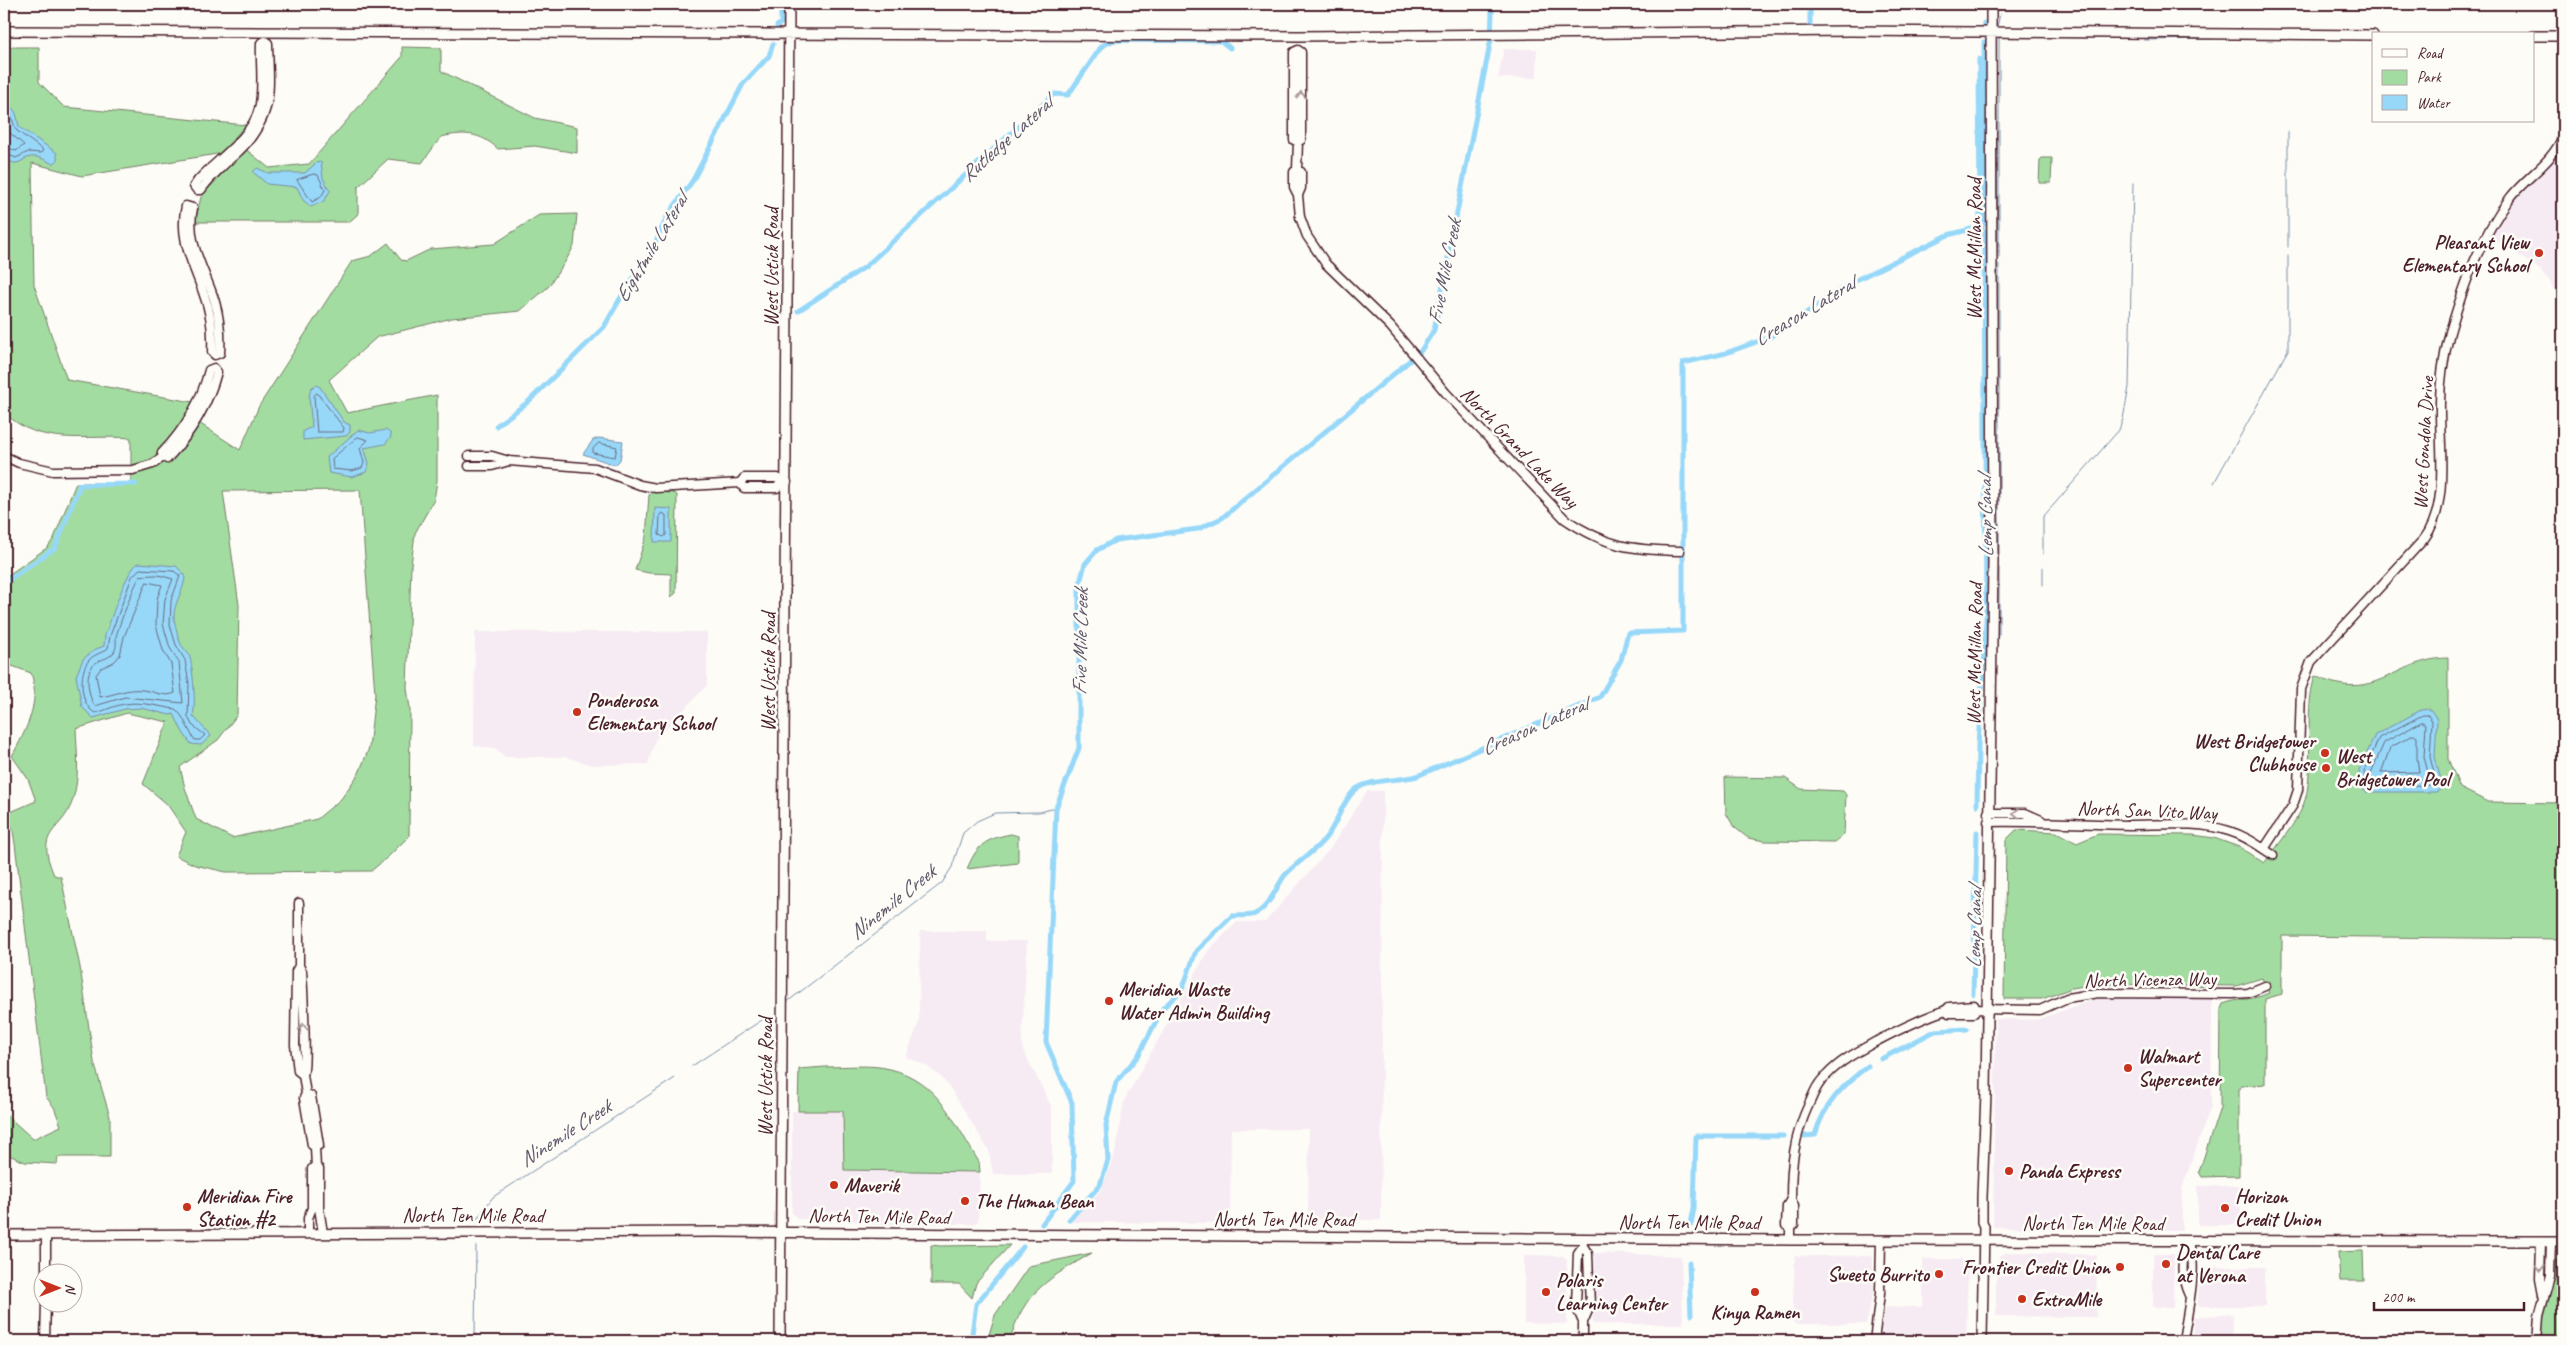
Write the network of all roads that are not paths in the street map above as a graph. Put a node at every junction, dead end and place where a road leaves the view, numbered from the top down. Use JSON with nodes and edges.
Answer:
{"nodes":[{"id":1,"x":789,"y":4,"type":"edge"},
{"id":2,"x":1991,"y":4,"type":"edge"},
{"id":3,"x":4,"y":31,"type":"edge"},
{"id":4,"x":1991,"y":33,"type":"junction"},
{"id":5,"x":789,"y":35,"type":"junction"},
{"id":6,"x":2372,"y":35,"type":"edge"},
{"id":7,"x":1298,"y":36,"type":"junction"},
{"id":8,"x":2534,"y":36,"type":"edge"},
{"id":9,"x":2563,"y":36,"type":"edge"},
{"id":10,"x":264,"y":37,"type":"junction"},
{"id":11,"x":2563,"y":136,"type":"edge"},
{"id":12,"x":4,"y":456,"type":"edge"},
{"id":13,"x":469,"y":456,"type":"dead end"},
{"id":14,"x":509,"y":461,"type":"junction"},
{"id":15,"x":469,"y":466,"type":"dead end"},
{"id":16,"x":784,"y":482,"type":"junction"},
{"id":17,"x":1680,"y":551,"type":"dead end"},
{"id":18,"x":1988,"y":818,"type":"junction"},
{"id":19,"x":2264,"y":850,"type":"junction"},
{"id":20,"x":2272,"y":855,"type":"dead end"},
{"id":21,"x":299,"y":903,"type":"dead end"},
{"id":22,"x":2265,"y":986,"type":"dead end"},
{"id":23,"x":1987,"y":1010,"type":"junction"},
{"id":24,"x":316,"y":1168,"type":"junction"},
{"id":25,"x":782,"y":1232,"type":"junction"},
{"id":26,"x":308,"y":1233,"type":"junction"},
{"id":27,"x":324,"y":1233,"type":"junction"},
{"id":28,"x":4,"y":1235,"type":"edge"},
{"id":29,"x":46,"y":1235,"type":"junction"},
{"id":30,"x":1790,"y":1240,"type":"junction"},
{"id":31,"x":1881,"y":1240,"type":"junction"},
{"id":32,"x":1984,"y":1241,"type":"junction"},
{"id":33,"x":2541,"y":1241,"type":"junction"},
{"id":34,"x":2551,"y":1241,"type":"junction"},
{"id":35,"x":2563,"y":1241,"type":"edge"},
{"id":36,"x":1583,"y":1243,"type":"junction"},
{"id":37,"x":2189,"y":1243,"type":"junction"},
{"id":38,"x":46,"y":1262,"type":"edge"},
{"id":39,"x":2543,"y":1295,"type":"junction"},
{"id":40,"x":46,"y":1312,"type":"edge"},
{"id":41,"x":1583,"y":1322,"type":"junction"},
{"id":42,"x":45,"y":1341,"type":"edge"},
{"id":43,"x":780,"y":1341,"type":"edge"},
{"id":44,"x":1583,"y":1341,"type":"edge"},
{"id":45,"x":1874,"y":1341,"type":"edge"},
{"id":46,"x":1982,"y":1341,"type":"edge"},
{"id":47,"x":2183,"y":1341,"type":"edge"},
{"id":48,"x":2537,"y":1341,"type":"edge"}],
"edges":[{"from":1,"to":5,"type":"main road","name":"West Ustick Road"},
{"from":2,"to":4,"type":"main road","name":"West McMillan Road"},
{"from":3,"to":10,"type":"main road"},
{"from":4,"to":6,"type":"main road"},
{"from":4,"to":7,"type":"main road"},
{"from":4,"to":18,"type":"main road","name":"West McMillan Road"},
{"from":5,"to":7,"type":"main road"},
{"from":5,"to":10,"type":"main road"},
{"from":5,"to":16,"type":"main road","name":"West Ustick Road"},
{"from":7,"to":17,"type":"street","name":"North Grand Lake Way"},
{"from":8,"to":9,"type":"main road"},
{"from":10,"to":12,"type":"street"},
{"from":11,"to":19,"type":"street","name":"West Gondola Drive"},
{"from":13,"to":14,"type":"street"},
{"from":14,"to":15,"type":"street"},
{"from":14,"to":16,"type":"street"},
{"from":16,"to":25,"type":"main road","name":"West Ustick Road"},
{"from":18,"to":19,"type":"street","name":"North San Vito Way"},
{"from":18,"to":23,"type":"main road","name":"West McMillan Road"},
{"from":19,"to":20,"type":"street","name":"North San Vito Way"},
{"from":21,"to":24,"type":"street"},
{"from":22,"to":23,"type":"street","name":"North Vicenza Way"},
{"from":23,"to":30,"type":"street","name":"North Vicenza Way"},
{"from":23,"to":32,"type":"main road","name":"West McMillan Road"},
{"from":24,"to":26,"type":"street"},
{"from":24,"to":27,"type":"street"},
{"from":25,"to":27,"type":"main road","name":"North Ten Mile Road"},
{"from":25,"to":36,"type":"main road","name":"North Ten Mile Road"},
{"from":25,"to":43,"type":"main road","name":"West Ustick Road"},
{"from":26,"to":27,"type":"main road","name":"North Ten Mile Road"},
{"from":26,"to":29,"type":"main road","name":"North Ten Mile Road"},
{"from":28,"to":29,"type":"main road","name":"North Ten Mile Road"},
{"from":29,"to":38,"type":"street"},
{"from":30,"to":31,"type":"main road","name":"North Ten Mile Road"},
{"from":30,"to":36,"type":"main road","name":"North Ten Mile Road"},
{"from":31,"to":32,"type":"main road","name":"North Ten Mile Road"},
{"from":31,"to":45,"type":"street"},
{"from":32,"to":37,"type":"main road","name":"North Ten Mile Road"},
{"from":32,"to":46,"type":"main road","name":"West McMillan Road"},
{"from":33,"to":34,"type":"main road","name":"North Ten Mile Road"},
{"from":33,"to":37,"type":"main road","name":"North Ten Mile Road"},
{"from":33,"to":39,"type":"street","one_way":true},
{"from":34,"to":35,"type":"main road","name":"North Ten Mile Road"},
{"from":34,"to":39,"type":"street"},
{"from":36,"to":41,"type":"street"},
{"from":36,"to":41,"type":"street"},
{"from":37,"to":47,"type":"street"},
{"from":39,"to":48,"type":"street"},
{"from":40,"to":42,"type":"street"},
{"from":41,"to":44,"type":"street"}]}
